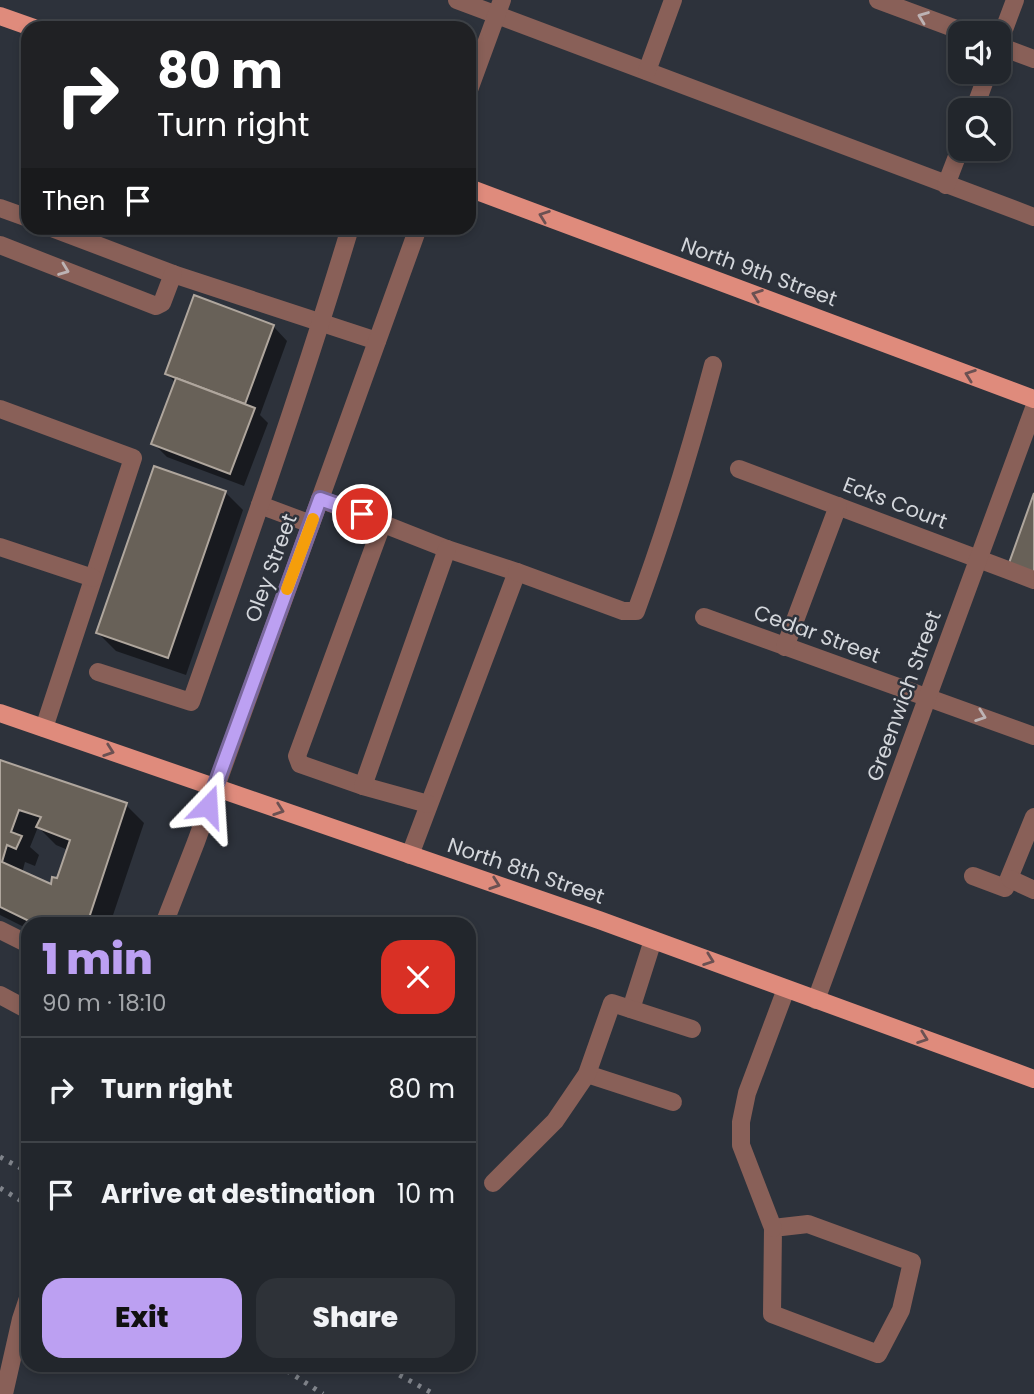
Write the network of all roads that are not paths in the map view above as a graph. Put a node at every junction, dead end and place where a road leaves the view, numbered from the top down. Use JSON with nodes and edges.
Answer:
{"nodes":[{"id":1,"x":457,"y":0,"type":"edge"},
{"id":2,"x":673,"y":0,"type":"edge"},
{"id":3,"x":878,"y":0,"type":"edge"},
{"id":4,"x":1015,"y":0,"type":"edge"},
{"id":5,"x":500,"y":7,"type":"edge"},
{"id":6,"x":0,"y":16,"type":"edge"},
{"id":7,"x":1007,"y":21,"type":"edge"},
{"id":8,"x":21,"y":23,"type":"edge"},
{"id":9,"x":948,"y":26,"type":"edge"},
{"id":10,"x":1011,"y":49,"type":"edge"},
{"id":11,"x":1034,"y":59,"type":"edge"},
{"id":12,"x":476,"y":71,"type":"edge"},
{"id":13,"x":647,"y":71,"type":"junction"},
{"id":14,"x":955,"y":161,"type":"edge"},
{"id":15,"x":946,"y":184,"type":"junction"},
{"id":16,"x":476,"y":191,"type":"edge"},
{"id":17,"x":0,"y":208,"type":"edge"},
{"id":18,"x":21,"y":216,"type":"edge"},
{"id":19,"x":1034,"y":217,"type":"edge"},
{"id":20,"x":70,"y":235,"type":"edge"},
{"id":21,"x":348,"y":235,"type":"edge"},
{"id":22,"x":415,"y":235,"type":"edge"},
{"id":23,"x":0,"y":245,"type":"edge"},
{"id":24,"x":173,"y":274,"type":"junction"},
{"id":25,"x":321,"y":323,"type":"junction"},
{"id":26,"x":377,"y":341,"type":"junction"},
{"id":27,"x":713,"y":365,"type":"dead end"},
{"id":28,"x":1034,"y":399,"type":"edge"},
{"id":29,"x":1034,"y":408,"type":"edge"},
{"id":30,"x":0,"y":409,"type":"edge"},
{"id":31,"x":739,"y":469,"type":"dead end"},
{"id":32,"x":320,"y":499,"type":"junction"},
{"id":33,"x":260,"y":505,"type":"junction"},
{"id":34,"x":838,"y":506,"type":"junction"},
{"id":35,"x":383,"y":522,"type":"junction"},
{"id":36,"x":311,"y":524,"type":"junction"},
{"id":37,"x":0,"y":547,"type":"edge"},
{"id":38,"x":447,"y":549,"type":"junction"},
{"id":39,"x":979,"y":559,"type":"junction"},
{"id":40,"x":517,"y":572,"type":"junction"},
{"id":41,"x":93,"y":578,"type":"junction"},
{"id":42,"x":1034,"y":580,"type":"edge"},
{"id":43,"x":704,"y":617,"type":"dead end"},
{"id":44,"x":785,"y":647,"type":"junction"},
{"id":45,"x":97,"y":672,"type":"dead end"},
{"id":46,"x":928,"y":698,"type":"junction"},
{"id":47,"x":0,"y":713,"type":"edge"},
{"id":48,"x":44,"y":728,"type":"junction"},
{"id":49,"x":1034,"y":736,"type":"edge"},
{"id":50,"x":363,"y":786,"type":"junction"},
{"id":51,"x":215,"y":788,"type":"junction"},
{"id":52,"x":429,"y":804,"type":"junction"},
{"id":53,"x":1034,"y":817,"type":"edge"},
{"id":54,"x":411,"y":855,"type":"junction"},
{"id":55,"x":973,"y":876,"type":"dead end"},
{"id":56,"x":1010,"y":879,"type":"junction"},
{"id":57,"x":1034,"y":890,"type":"edge"},
{"id":58,"x":167,"y":917,"type":"edge"},
{"id":59,"x":0,"y":930,"type":"edge"},
{"id":60,"x":21,"y":940,"type":"edge"},
{"id":61,"x":653,"y":940,"type":"junction"},
{"id":62,"x":786,"y":989,"type":"junction"},
{"id":63,"x":0,"y":995,"type":"edge"},
{"id":64,"x":816,"y":1000,"type":"junction"},
{"id":65,"x":21,"y":1006,"type":"edge"},
{"id":66,"x":631,"y":1009,"type":"junction"},
{"id":67,"x":692,"y":1029,"type":"dead end"},
{"id":68,"x":587,"y":1074,"type":"junction"},
{"id":69,"x":1034,"y":1079,"type":"edge"},
{"id":70,"x":673,"y":1102,"type":"dead end"},
{"id":71,"x":493,"y":1183,"type":"dead end"},
{"id":72,"x":774,"y":1228,"type":"junction"},
{"id":73,"x":21,"y":1319,"type":"edge"},
{"id":74,"x":4,"y":1394,"type":"edge"}],
"edges":[{"from":1,"to":5,"type":"street"},
{"from":2,"to":13,"type":"street"},
{"from":9,"to":3,"type":"street","one_way":true},
{"from":4,"to":7,"type":"street"},
{"from":5,"to":12,"type":"street"},
{"from":5,"to":13,"type":"street"},
{"from":6,"to":8,"type":"main road"},
{"from":10,"to":11,"type":"street"},
{"from":13,"to":15,"type":"street"},
{"from":14,"to":15,"type":"street"},
{"from":15,"to":19,"type":"street"},
{"from":28,"to":16,"type":"main road","name":"North 9th Street","one_way":true},
{"from":17,"to":18,"type":"street"},
{"from":20,"to":24,"type":"street"},
{"from":21,"to":25,"type":"street"},
{"from":22,"to":26,"type":"street","name":"Oley Street"},
{"from":23,"to":24,"type":"street","one_way":true},
{"from":24,"to":25,"type":"street"},
{"from":25,"to":26,"type":"street"},
{"from":25,"to":33,"type":"street"},
{"from":26,"to":32,"type":"street","name":"Oley Street"},
{"from":27,"to":40,"type":"street"},
{"from":29,"to":39,"type":"street","name":"Greenwich Street"},
{"from":30,"to":41,"type":"street"},
{"from":31,"to":34,"type":"street","name":"Ecks Court"},
{"from":32,"to":35,"type":"street"},
{"from":32,"to":36,"type":"street","name":"Oley Street"},
{"from":33,"to":36,"type":"street"},
{"from":33,"to":45,"type":"street"},
{"from":34,"to":39,"type":"street","name":"Ecks Court"},
{"from":34,"to":44,"type":"street"},
{"from":35,"to":38,"type":"street"},
{"from":35,"to":50,"type":"street"},
{"from":36,"to":51,"type":"street","name":"Oley Street"},
{"from":37,"to":41,"type":"street"},
{"from":38,"to":40,"type":"street"},
{"from":38,"to":50,"type":"street"},
{"from":39,"to":42,"type":"street","name":"Ecks Court"},
{"from":39,"to":46,"type":"street","name":"Greenwich Street"},
{"from":40,"to":52,"type":"street"},
{"from":41,"to":48,"type":"street"},
{"from":43,"to":44,"type":"street","name":"Cedar Street"},
{"from":44,"to":46,"type":"street","name":"Cedar Street"},
{"from":46,"to":49,"type":"street","name":"Cedar Street","one_way":true},
{"from":46,"to":64,"type":"street","name":"Greenwich Street"},
{"from":47,"to":48,"type":"main road","name":"North 8th Street"},
{"from":48,"to":51,"type":"main road","name":"North 8th Street","one_way":true},
{"from":50,"to":52,"type":"street"},
{"from":51,"to":54,"type":"main road","name":"North 8th Street","one_way":true},
{"from":51,"to":58,"type":"street","name":"Oley Street"},
{"from":52,"to":54,"type":"street"},
{"from":53,"to":56,"type":"street"},
{"from":54,"to":61,"type":"main road","name":"North 8th Street","one_way":true},
{"from":55,"to":56,"type":"street"},
{"from":56,"to":57,"type":"street"},
{"from":59,"to":60,"type":"street"},
{"from":61,"to":62,"type":"main road","name":"North 8th Street","one_way":true},
{"from":61,"to":66,"type":"street"},
{"from":62,"to":64,"type":"main road","name":"North 8th Street"},
{"from":62,"to":72,"type":"street"},
{"from":63,"to":65,"type":"street"},
{"from":64,"to":69,"type":"main road","name":"North 8th Street","one_way":true},
{"from":66,"to":67,"type":"street"},
{"from":66,"to":68,"type":"street"},
{"from":68,"to":70,"type":"street"},
{"from":68,"to":71,"type":"street"},
{"from":72,"to":72,"type":"street"},
{"from":73,"to":74,"type":"street"}]}
